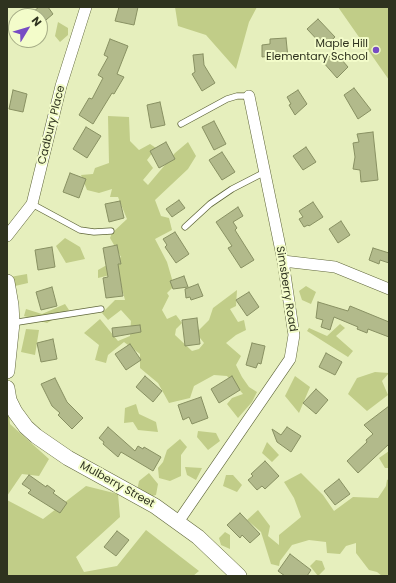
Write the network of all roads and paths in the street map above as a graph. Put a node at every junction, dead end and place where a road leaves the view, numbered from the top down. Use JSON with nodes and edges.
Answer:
{"nodes":[{"id":1,"x":86,"y":7,"type":"edge"},
{"id":2,"x":249,"y":96,"type":"joint"},
{"id":3,"x":181,"y":124,"type":"dead end"},
{"id":4,"x":265,"y":172,"type":"junction"},
{"id":5,"x":32,"y":204,"type":"junction"},
{"id":6,"x":185,"y":227,"type":"dead end"},
{"id":7,"x":111,"y":231,"type":"dead end"},
{"id":8,"x":7,"y":236,"type":"edge"},
{"id":9,"x":283,"y":262,"type":"junction"},
{"id":10,"x":7,"y":282,"type":"edge"},
{"id":11,"x":389,"y":289,"type":"edge"},
{"id":12,"x":101,"y":309,"type":"dead end"},
{"id":13,"x":12,"y":324,"type":"junction"},
{"id":14,"x":7,"y":371,"type":"edge"},
{"id":15,"x":7,"y":388,"type":"edge"},
{"id":16,"x":178,"y":522,"type":"junction"},
{"id":17,"x":240,"y":576,"type":"edge"}],
"edges":[{"from":1,"to":5,"type":"street","name":"Cadbury Place"},
{"from":2,"to":3,"type":"lane"},
{"from":2,"to":4,"type":"street","name":"Simsberry Road"},
{"from":4,"to":6,"type":"lane"},
{"from":4,"to":9,"type":"street","name":"Simsberry Road"},
{"from":5,"to":7,"type":"lane"},
{"from":5,"to":8,"type":"street","name":"Cadbury Place"},
{"from":9,"to":11,"type":"street"},
{"from":9,"to":16,"type":"street","name":"Simsberry Road"},
{"from":10,"to":13,"type":"street"},
{"from":12,"to":13,"type":"lane"},
{"from":13,"to":14,"type":"street"},
{"from":15,"to":16,"type":"street","name":"Mulberry Street"},
{"from":16,"to":17,"type":"street","name":"Mulberry Street"}]}
